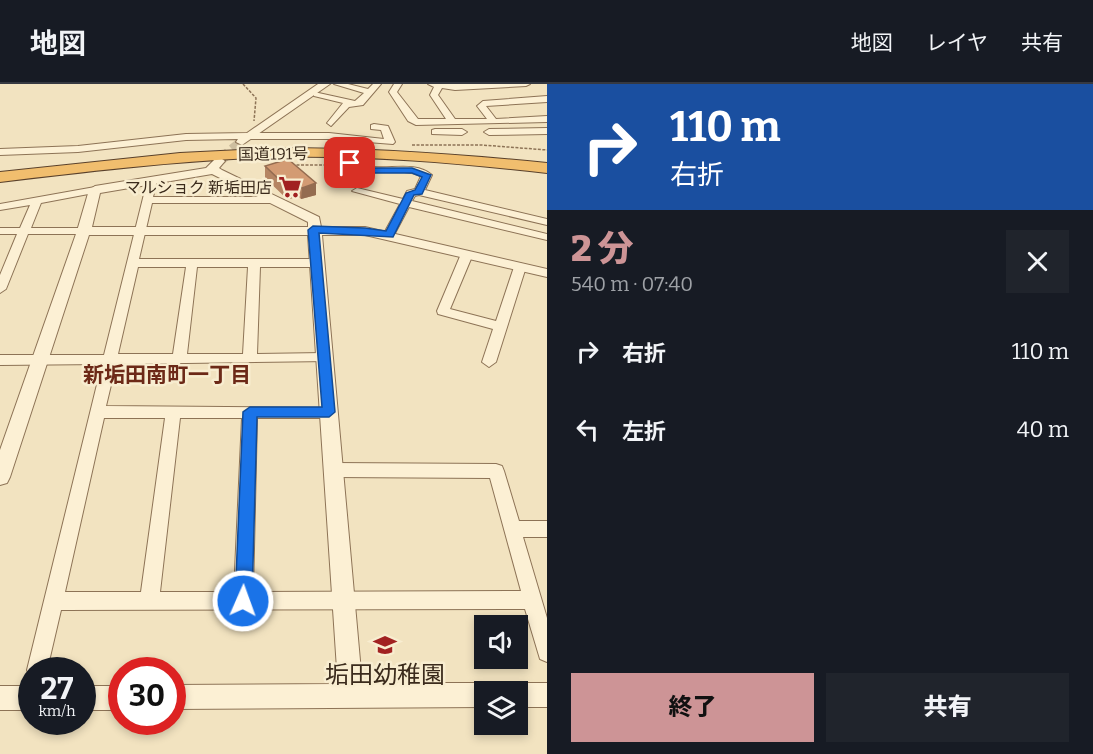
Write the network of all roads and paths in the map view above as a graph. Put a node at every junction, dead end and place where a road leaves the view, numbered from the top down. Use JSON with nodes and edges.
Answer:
{"nodes":[{"id":1,"x":243,"y":84,"type":"edge"},
{"id":2,"x":325,"y":84,"type":"edge"},
{"id":3,"x":338,"y":84,"type":"edge"},
{"id":4,"x":526,"y":84,"type":"edge"},
{"id":5,"x":436,"y":85,"type":"edge"},
{"id":6,"x":396,"y":88,"type":"edge"},
{"id":7,"x":371,"y":89,"type":"edge"},
{"id":8,"x":317,"y":94,"type":"dead end"},
{"id":9,"x":545,"y":100,"type":"edge"},
{"id":10,"x":356,"y":103,"type":"junction"},
{"id":11,"x":370,"y":110,"type":"dead end"},
{"id":12,"x":547,"y":119,"type":"edge"},
{"id":13,"x":452,"y":122,"type":"junction"},
{"id":14,"x":494,"y":122,"type":"junction"},
{"id":15,"x":331,"y":123,"type":"dead end"},
{"id":16,"x":374,"y":127,"type":"dead end"},
{"id":17,"x":547,"y":131,"type":"edge"},
{"id":18,"x":435,"y":132,"type":"dead end"},
{"id":19,"x":249,"y":136,"type":"junction"},
{"id":20,"x":414,"y":148,"type":"junction"},
{"id":21,"x":547,"y":150,"type":"edge"},
{"id":22,"x":0,"y":152,"type":"edge"},
{"id":23,"x":146,"y":160,"type":"junction"},
{"id":24,"x":348,"y":160,"type":"tunnel mouth"},
{"id":25,"x":547,"y":160,"type":"edge"},
{"id":26,"x":287,"y":165,"type":"edge"},
{"id":27,"x":359,"y":166,"type":"junction"},
{"id":28,"x":0,"y":169,"type":"edge"},
{"id":29,"x":547,"y":170,"type":"edge"},
{"id":30,"x":0,"y":177,"type":"edge"},
{"id":31,"x":152,"y":180,"type":"junction"},
{"id":32,"x":0,"y":182,"type":"edge"},
{"id":33,"x":95,"y":190,"type":"junction"},
{"id":34,"x":419,"y":192,"type":"junction"},
{"id":35,"x":363,"y":193,"type":"dead end"},
{"id":36,"x":37,"y":200,"type":"junction"},
{"id":37,"x":273,"y":200,"type":"junction"},
{"id":38,"x":147,"y":201,"type":"junction"},
{"id":39,"x":405,"y":204,"type":"junction"},
{"id":40,"x":0,"y":207,"type":"edge"},
{"id":41,"x":547,"y":222,"type":"edge"},
{"id":42,"x":140,"y":230,"type":"junction"},
{"id":43,"x":313,"y":230,"type":"junction"},
{"id":44,"x":0,"y":231,"type":"edge"},
{"id":45,"x":26,"y":231,"type":"junction"},
{"id":46,"x":84,"y":231,"type":"junction"},
{"id":47,"x":389,"y":235,"type":"junction"},
{"id":48,"x":547,"y":237,"type":"edge"},
{"id":49,"x":467,"y":254,"type":"junction"},
{"id":50,"x":133,"y":263,"type":"junction"},
{"id":51,"x":192,"y":263,"type":"junction"},
{"id":52,"x":254,"y":263,"type":"junction"},
{"id":53,"x":316,"y":263,"type":"junction"},
{"id":54,"x":520,"y":267,"type":"junction"},
{"id":55,"x":547,"y":273,"type":"edge"},
{"id":56,"x":0,"y":289,"type":"edge"},
{"id":57,"x":501,"y":327,"type":"junction"},
{"id":58,"x":250,"y":358,"type":"junction"},
{"id":59,"x":324,"y":358,"type":"junction"},
{"id":60,"x":110,"y":359,"type":"junction"},
{"id":61,"x":179,"y":359,"type":"junction"},
{"id":62,"x":0,"y":360,"type":"edge"},
{"id":63,"x":40,"y":360,"type":"junction"},
{"id":64,"x":489,"y":363,"type":"dead end"},
{"id":65,"x":98,"y":412,"type":"junction"},
{"id":66,"x":173,"y":412,"type":"junction"},
{"id":67,"x":250,"y":412,"type":"junction"},
{"id":68,"x":329,"y":412,"type":"junction"},
{"id":69,"x":334,"y":470,"type":"junction"},
{"id":70,"x":0,"y":477,"type":"edge"},
{"id":71,"x":511,"y":529,"type":"junction"},
{"id":72,"x":547,"y":529,"type":"edge"},
{"id":73,"x":345,"y":600,"type":"junction"},
{"id":74,"x":533,"y":600,"type":"junction"},
{"id":75,"x":243,"y":601,"type":"junction"},
{"id":76,"x":53,"y":602,"type":"junction"},
{"id":77,"x":148,"y":602,"type":"junction"},
{"id":78,"x":547,"y":652,"type":"edge"},
{"id":79,"x":40,"y":657,"type":"edge"},
{"id":80,"x":474,"y":695,"type":"edge"},
{"id":81,"x":528,"y":695,"type":"edge"},
{"id":82,"x":547,"y":695,"type":"edge"},
{"id":83,"x":351,"y":696,"type":"junction"},
{"id":84,"x":18,"y":697,"type":"edge"},
{"id":85,"x":186,"y":697,"type":"edge"},
{"id":86,"x":0,"y":699,"type":"edge"}],
"edges":[{"from":1,"to":19,"type":"path"},
{"from":2,"to":19,"type":"street"},
{"from":3,"to":7,"type":"street"},
{"from":4,"to":5,"type":"street"},
{"from":4,"to":9,"type":"street"},
{"from":5,"to":13,"type":"street"},
{"from":6,"to":7,"type":"street"},
{"from":6,"to":13,"type":"street"},
{"from":7,"to":10,"type":"street"},
{"from":8,"to":10,"type":"street"},
{"from":9,"to":14,"type":"street"},
{"from":10,"to":11,"type":"street"},
{"from":10,"to":15,"type":"street"},
{"from":12,"to":14,"type":"street"},
{"from":13,"to":14,"type":"street"},
{"from":16,"to":19,"type":"street"},
{"from":17,"to":18,"type":"street"},
{"from":19,"to":22,"type":"street"},
{"from":20,"to":21,"type":"path"},
{"from":20,"to":25,"type":"highway","name":"国道191号"},
{"from":20,"to":28,"type":"highway","name":"国道191号"},
{"from":23,"to":29,"type":"highway","name":"国道191号"},
{"from":23,"to":30,"type":"highway","name":"国道191号"},
{"from":23,"to":32,"type":"highway"},
{"from":24,"to":27,"type":"street"},
{"from":26,"to":27,"type":"path"},
{"from":27,"to":34,"type":"street"},
{"from":31,"to":33,"type":"street"},
{"from":31,"to":37,"type":"street"},
{"from":31,"to":38,"type":"street"},
{"from":33,"to":36,"type":"street"},
{"from":33,"to":46,"type":"street"},
{"from":34,"to":39,"type":"street"},
{"from":34,"to":41,"type":"street"},
{"from":35,"to":39,"type":"street"},
{"from":36,"to":40,"type":"street"},
{"from":36,"to":45,"type":"street"},
{"from":37,"to":38,"type":"street"},
{"from":37,"to":43,"type":"street"},
{"from":38,"to":42,"type":"street"},
{"from":39,"to":47,"type":"street"},
{"from":39,"to":48,"type":"street"},
{"from":42,"to":43,"type":"street"},
{"from":42,"to":46,"type":"street"},
{"from":42,"to":50,"type":"street"},
{"from":43,"to":47,"type":"street"},
{"from":43,"to":53,"type":"street"},
{"from":44,"to":45,"type":"street"},
{"from":45,"to":46,"type":"street"},
{"from":45,"to":56,"type":"street"},
{"from":46,"to":63,"type":"street"},
{"from":47,"to":49,"type":"street"},
{"from":49,"to":54,"type":"street"},
{"from":49,"to":57,"type":"street"},
{"from":50,"to":51,"type":"street"},
{"from":50,"to":60,"type":"street"},
{"from":51,"to":52,"type":"street"},
{"from":51,"to":61,"type":"street"},
{"from":52,"to":53,"type":"street"},
{"from":52,"to":58,"type":"street"},
{"from":53,"to":59,"type":"street"},
{"from":54,"to":55,"type":"street"},
{"from":54,"to":57,"type":"street"},
{"from":57,"to":64,"type":"street"},
{"from":58,"to":59,"type":"street"},
{"from":58,"to":61,"type":"street"},
{"from":59,"to":68,"type":"street"},
{"from":60,"to":61,"type":"street"},
{"from":60,"to":63,"type":"street"},
{"from":60,"to":65,"type":"street"},
{"from":62,"to":63,"type":"street"},
{"from":63,"to":70,"type":"street"},
{"from":65,"to":66,"type":"street"},
{"from":65,"to":76,"type":"street"},
{"from":66,"to":67,"type":"street"},
{"from":66,"to":77,"type":"street"},
{"from":67,"to":68,"type":"street"},
{"from":67,"to":75,"type":"street"},
{"from":68,"to":69,"type":"street"},
{"from":69,"to":71,"type":"street"},
{"from":69,"to":73,"type":"street"},
{"from":71,"to":72,"type":"street"},
{"from":71,"to":74,"type":"street"},
{"from":73,"to":74,"type":"street"},
{"from":73,"to":75,"type":"street"},
{"from":73,"to":83,"type":"street"},
{"from":74,"to":78,"type":"street"},
{"from":75,"to":77,"type":"street"},
{"from":76,"to":77,"type":"street"},
{"from":76,"to":79,"type":"street"},
{"from":80,"to":83,"type":"street"},
{"from":81,"to":82,"type":"street"},
{"from":83,"to":85,"type":"street"},
{"from":84,"to":86,"type":"street"}]}
